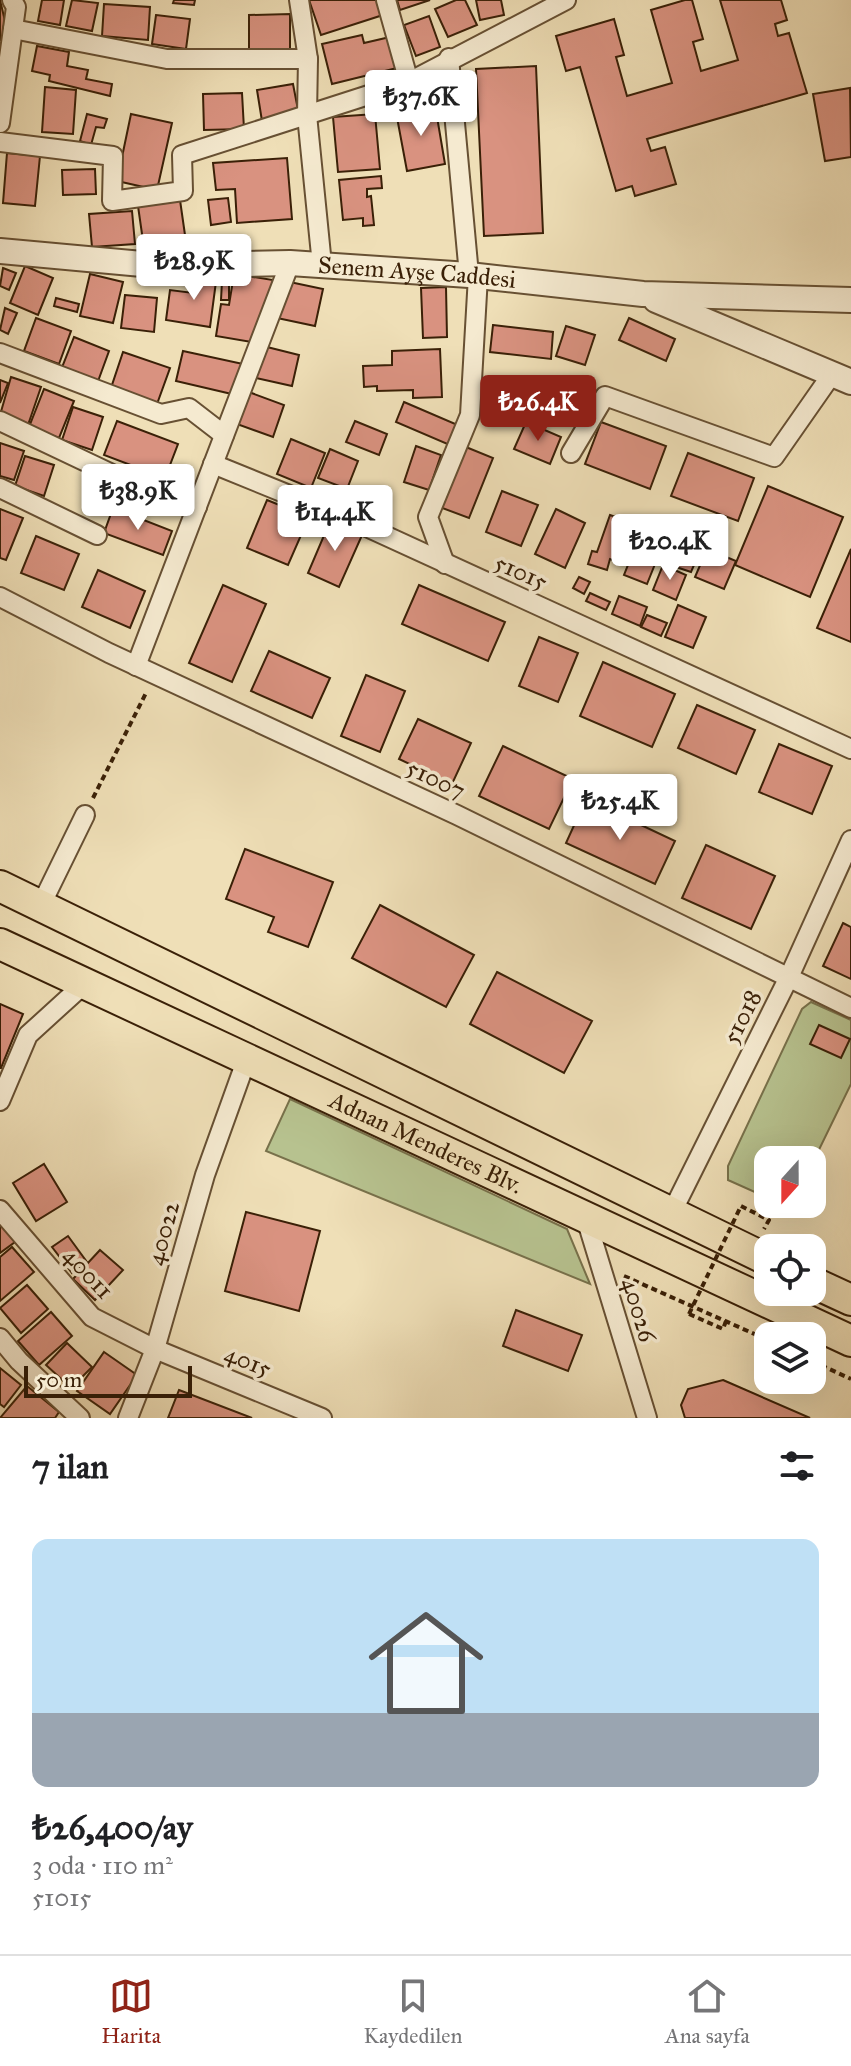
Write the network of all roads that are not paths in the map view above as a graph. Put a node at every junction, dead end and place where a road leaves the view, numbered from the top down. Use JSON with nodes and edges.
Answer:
{"nodes":[{"id":1,"x":12,"y":0,"type":"edge"},
{"id":2,"x":299,"y":0,"type":"edge"},
{"id":3,"x":386,"y":0,"type":"edge"},
{"id":4,"x":566,"y":0,"type":"edge"},
{"id":5,"x":13,"y":29,"type":"junction"},
{"id":6,"x":449,"y":58,"type":"junction"},
{"id":7,"x":308,"y":59,"type":"junction"},
{"id":8,"x":409,"y":82,"type":"junction"},
{"id":9,"x":307,"y":115,"type":"junction"},
{"id":10,"x":0,"y":123,"type":"edge"},
{"id":11,"x":0,"y":142,"type":"edge"},
{"id":12,"x":0,"y":251,"type":"edge"},
{"id":13,"x":290,"y":263,"type":"junction"},
{"id":14,"x":322,"y":265,"type":"junction"},
{"id":15,"x":474,"y":275,"type":"junction"},
{"id":16,"x":643,"y":294,"type":"junction"},
{"id":17,"x":851,"y":300,"type":"edge"},
{"id":18,"x":0,"y":353,"type":"edge"},
{"id":19,"x":842,"y":378,"type":"edge"},
{"id":20,"x":0,"y":421,"type":"edge"},
{"id":21,"x":224,"y":435,"type":"junction"},
{"id":22,"x":571,"y":453,"type":"dead end"},
{"id":23,"x":213,"y":464,"type":"junction"},
{"id":24,"x":0,"y":488,"type":"edge"},
{"id":25,"x":197,"y":507,"type":"junction"},
{"id":26,"x":97,"y":535,"type":"dead end"},
{"id":27,"x":445,"y":564,"type":"junction"},
{"id":28,"x":0,"y":597,"type":"edge"},
{"id":29,"x":136,"y":666,"type":"junction"},
{"id":30,"x":851,"y":749,"type":"edge"},
{"id":31,"x":85,"y":815,"type":"road end"},
{"id":32,"x":851,"y":840,"type":"edge"},
{"id":33,"x":0,"y":886,"type":"edge"},
{"id":34,"x":41,"y":905,"type":"junction"},
{"id":35,"x":0,"y":944,"type":"edge"},
{"id":36,"x":789,"y":977,"type":"junction"},
{"id":37,"x":83,"y":985,"type":"junction"},
{"id":38,"x":851,"y":1008,"type":"edge"},
{"id":39,"x":246,"y":1061,"type":"junction"},
{"id":40,"x":0,"y":1101,"type":"edge"},
{"id":41,"x":0,"y":1210,"type":"edge"},
{"id":42,"x":671,"y":1214,"type":"junction"},
{"id":43,"x":585,"y":1215,"type":"junction"},
{"id":44,"x":754,"y":1242,"type":"edge"},
{"id":45,"x":826,"y":1288,"type":"edge"},
{"id":46,"x":851,"y":1300,"type":"edge"},
{"id":47,"x":0,"y":1338,"type":"edge"},
{"id":48,"x":851,"y":1341,"type":"edge"},
{"id":49,"x":155,"y":1349,"type":"junction"},
{"id":50,"x":80,"y":1418,"type":"edge"},
{"id":51,"x":128,"y":1418,"type":"edge"},
{"id":52,"x":322,"y":1418,"type":"edge"},
{"id":53,"x":647,"y":1418,"type":"edge"}],
"edges":[{"from":1,"to":5,"type":"street"},
{"from":2,"to":7,"type":"street"},
{"from":3,"to":8,"type":"street"},
{"from":4,"to":6,"type":"street"},
{"from":5,"to":7,"type":"street"},
{"from":5,"to":10,"type":"street"},
{"from":6,"to":8,"type":"street"},
{"from":6,"to":15,"type":"street"},
{"from":7,"to":9,"type":"street"},
{"from":8,"to":9,"type":"street"},
{"from":9,"to":11,"type":"street"},
{"from":9,"to":14,"type":"street"},
{"from":12,"to":13,"type":"street","name":"Senem Ayşe Caddesi"},
{"from":13,"to":14,"type":"street","name":"Senem Ayşe Caddesi"},
{"from":13,"to":21,"type":"street"},
{"from":14,"to":15,"type":"street","name":"Senem Ayşe Caddesi"},
{"from":15,"to":16,"type":"street","name":"Senem Ayşe Caddesi"},
{"from":15,"to":27,"type":"street"},
{"from":16,"to":17,"type":"street"},
{"from":16,"to":19,"type":"street"},
{"from":18,"to":21,"type":"street"},
{"from":19,"to":22,"type":"street"},
{"from":20,"to":25,"type":"street"},
{"from":21,"to":23,"type":"street"},
{"from":23,"to":25,"type":"street"},
{"from":23,"to":27,"type":"street","name":"51015"},
{"from":24,"to":26,"type":"street"},
{"from":25,"to":29,"type":"street"},
{"from":27,"to":30,"type":"street","name":"51015"},
{"from":28,"to":29,"type":"street","name":"51007"},
{"from":29,"to":36,"type":"street","name":"51007"},
{"from":31,"to":34,"type":"street"},
{"from":32,"to":36,"type":"street","name":"51018"},
{"from":33,"to":34,"type":"main road","name":"Adnan Menderes Blv."},
{"from":34,"to":42,"type":"main road","name":"Adnan Menderes Blv."},
{"from":35,"to":37,"type":"main road","name":"Adnan Menderes Blv."},
{"from":36,"to":38,"type":"street","name":"51007"},
{"from":36,"to":42,"type":"street","name":"51018"},
{"from":37,"to":39,"type":"main road","name":"Adnan Menderes Blv."},
{"from":37,"to":40,"type":"street"},
{"from":39,"to":43,"type":"main road","name":"Adnan Menderes Blv."},
{"from":39,"to":49,"type":"street","name":"40022"},
{"from":41,"to":49,"type":"street","name":"40011"},
{"from":42,"to":44,"type":"main road","name":"Adnan Menderes Blv."},
{"from":43,"to":48,"type":"main road","name":"Adnan Menderes Blv."},
{"from":43,"to":53,"type":"street","name":"40026"},
{"from":45,"to":46,"type":"main road"},
{"from":47,"to":50,"type":"street"},
{"from":49,"to":51,"type":"street","name":"40022"},
{"from":49,"to":52,"type":"street","name":"4015"}]}
